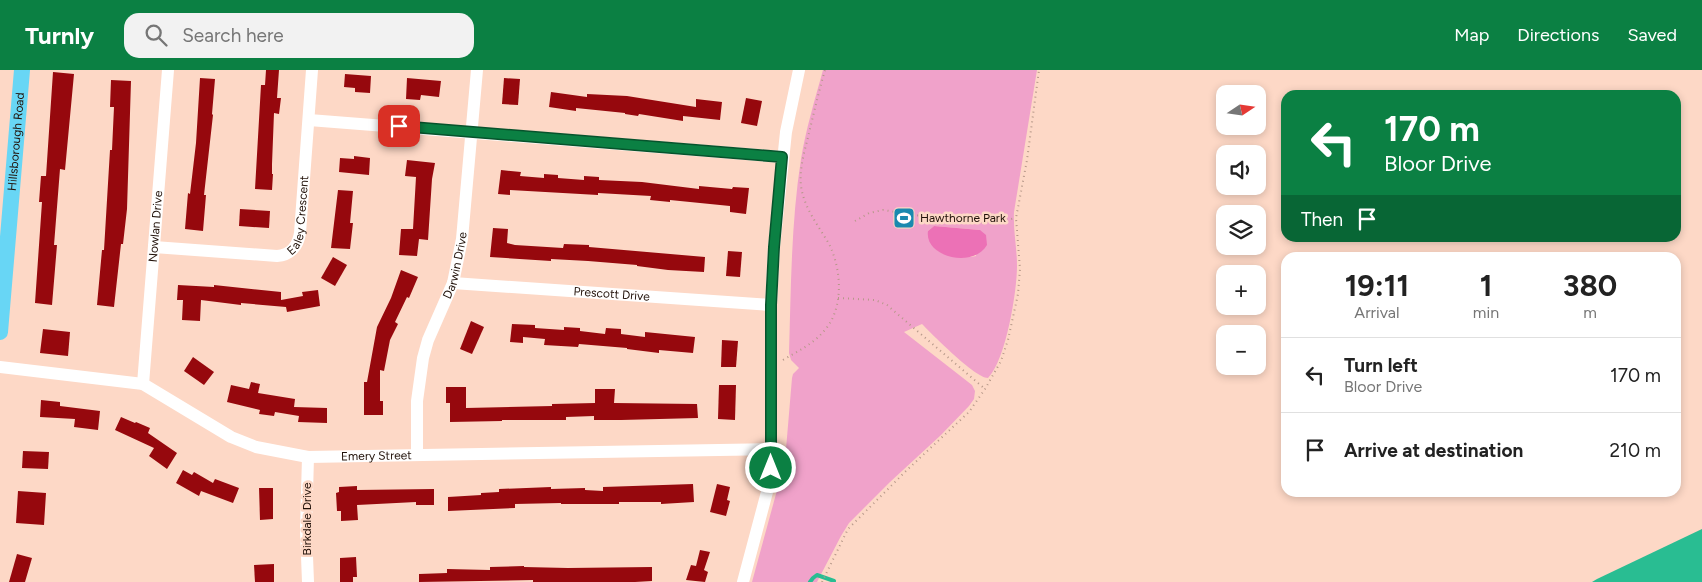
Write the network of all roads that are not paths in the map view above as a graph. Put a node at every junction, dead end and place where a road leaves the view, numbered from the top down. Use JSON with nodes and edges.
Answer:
{"nodes":[{"id":1,"x":22,"y":70,"type":"edge"},
{"id":2,"x":168,"y":70,"type":"edge"},
{"id":3,"x":312,"y":70,"type":"edge"},
{"id":4,"x":477,"y":70,"type":"edge"},
{"id":5,"x":799,"y":70,"type":"edge"},
{"id":6,"x":308,"y":120,"type":"junction"},
{"id":7,"x":471,"y":132,"type":"junction"},
{"id":8,"x":782,"y":157,"type":"junction"},
{"id":9,"x":154,"y":247,"type":"junction"},
{"id":10,"x":453,"y":283,"type":"junction"},
{"id":11,"x":771,"y":305,"type":"junction"},
{"id":12,"x":0,"y":332,"type":"edge"},
{"id":13,"x":0,"y":367,"type":"edge"},
{"id":14,"x":144,"y":384,"type":"junction"},
{"id":15,"x":772,"y":449,"type":"junction"},
{"id":16,"x":417,"y":455,"type":"junction"},
{"id":17,"x":308,"y":457,"type":"junction"},
{"id":18,"x":308,"y":582,"type":"edge"},
{"id":19,"x":743,"y":582,"type":"edge"}],
"edges":[{"from":1,"to":12,"type":"main road","name":"Hillsborough Road"},
{"from":2,"to":9,"type":"street","name":"Nowlan Drive"},
{"from":3,"to":6,"type":"street","name":"Ealey Crescent"},
{"from":4,"to":7,"type":"street","name":"Darwin Drive"},
{"from":5,"to":8,"type":"street"},
{"from":6,"to":7,"type":"street"},
{"from":6,"to":9,"type":"street","name":"Ealey Crescent"},
{"from":7,"to":8,"type":"street"},
{"from":7,"to":10,"type":"street","name":"Darwin Drive"},
{"from":8,"to":11,"type":"street"},
{"from":9,"to":14,"type":"street","name":"Nowlan Drive"},
{"from":10,"to":11,"type":"street","name":"Prescott Drive"},
{"from":10,"to":16,"type":"street","name":"Darwin Drive"},
{"from":11,"to":15,"type":"street"},
{"from":13,"to":14,"type":"street","name":"Emery Street"},
{"from":14,"to":17,"type":"street","name":"Emery Street"},
{"from":15,"to":16,"type":"street","name":"Emery Street"},
{"from":15,"to":19,"type":"street"},
{"from":16,"to":17,"type":"street","name":"Emery Street"},
{"from":17,"to":18,"type":"street","name":"Birkdale Drive"}]}
